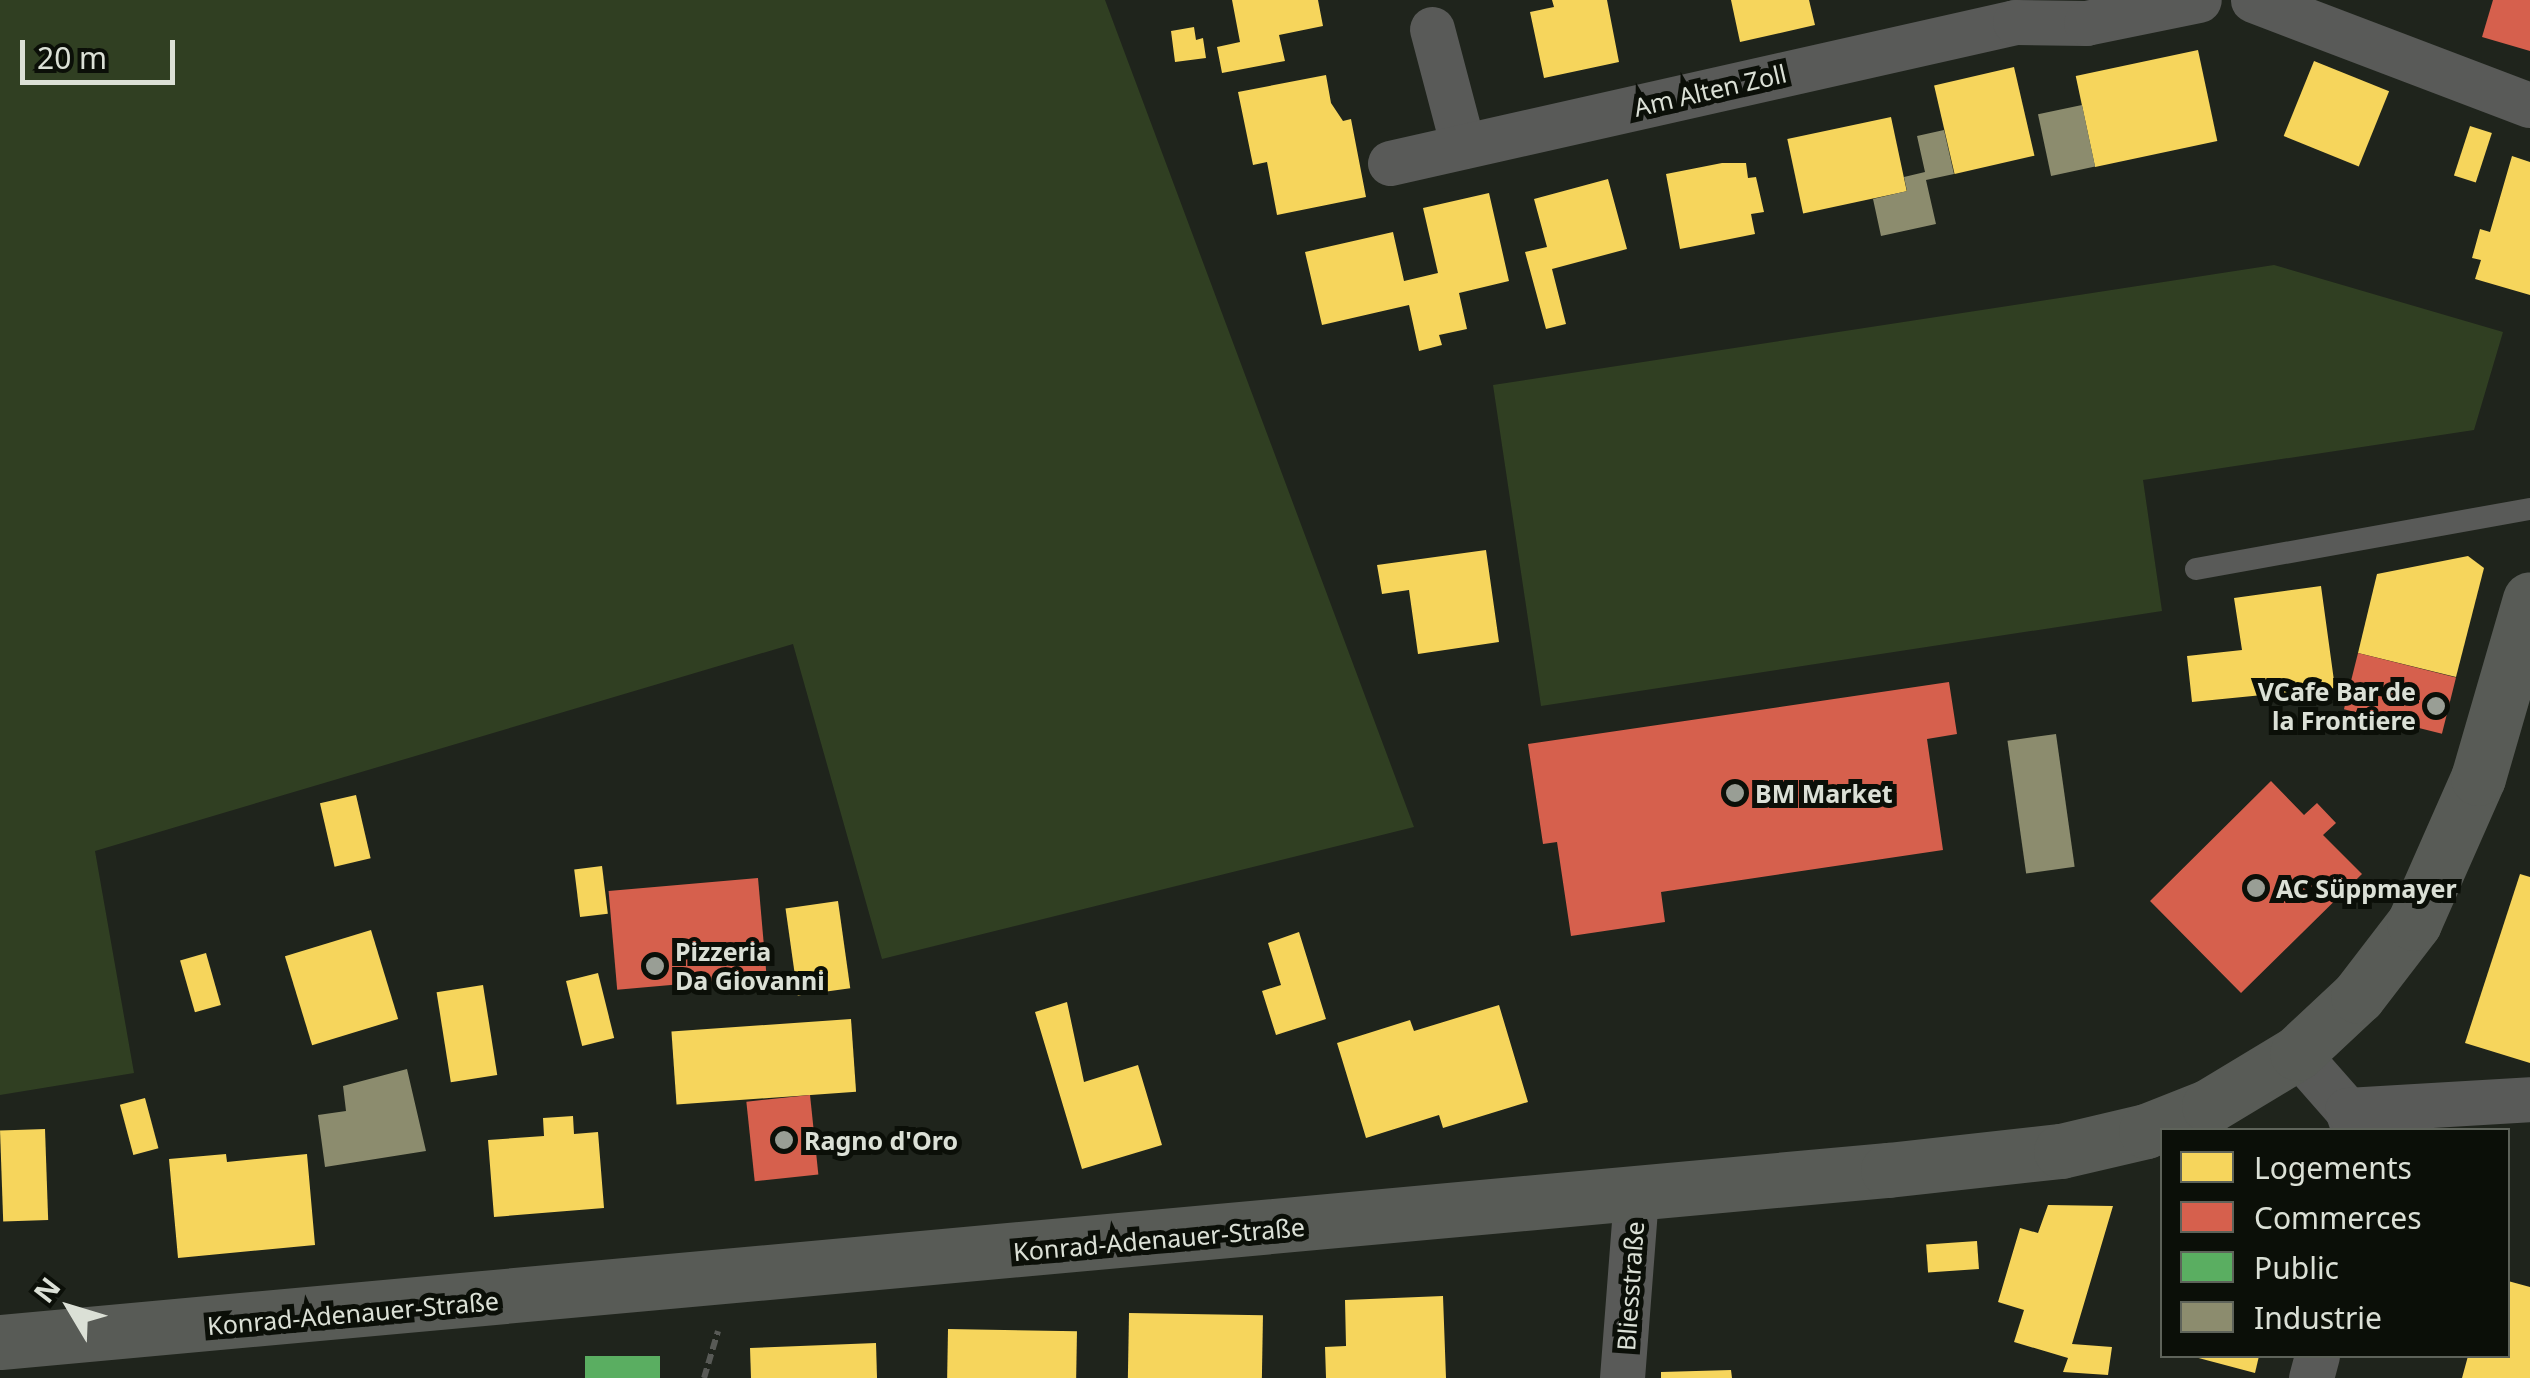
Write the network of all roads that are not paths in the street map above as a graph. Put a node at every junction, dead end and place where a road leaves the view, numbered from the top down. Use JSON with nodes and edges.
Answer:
{"nodes":[{"id":1,"x":2199,"y":0,"type":"edge"},
{"id":2,"x":2253,"y":0,"type":"edge"},
{"id":3,"x":1954,"y":17,"type":"edge"},
{"id":4,"x":1432,"y":29,"type":"dead end"},
{"id":5,"x":2530,"y":104,"type":"edge"},
{"id":6,"x":1463,"y":146,"type":"junction"},
{"id":7,"x":1390,"y":163,"type":"dead end"},
{"id":8,"x":2530,"y":509,"type":"edge"},
{"id":9,"x":2196,"y":569,"type":"dead end"},
{"id":10,"x":2530,"y":599,"type":"edge"},
{"id":11,"x":2298,"y":1053,"type":"junction"},
{"id":12,"x":2530,"y":1099,"type":"edge"},
{"id":13,"x":2350,"y":1120,"type":"edge"},
{"id":14,"x":1636,"y":1194,"type":"junction"},
{"id":15,"x":0,"y":1342,"type":"edge"},
{"id":16,"x":1622,"y":1378,"type":"edge"}],
"edges":[{"from":1,"to":3,"type":"street","name":"Am Alten Zoll"},
{"from":2,"to":5,"type":"street"},
{"from":3,"to":6,"type":"street","name":"Am Alten Zoll"},
{"from":4,"to":6,"type":"street"},
{"from":6,"to":7,"type":"street","name":"Am Alten Zoll"},
{"from":8,"to":9,"type":"lane"},
{"from":10,"to":11,"type":"main road","name":"Konrad-Adenauer-Straße"},
{"from":11,"to":13,"type":"street"},
{"from":11,"to":14,"type":"main road","name":"Konrad-Adenauer-Straße"},
{"from":12,"to":13,"type":"street"},
{"from":14,"to":15,"type":"main road","name":"Konrad-Adenauer-Straße"},
{"from":14,"to":16,"type":"street","name":"Bliesstraße"}]}
